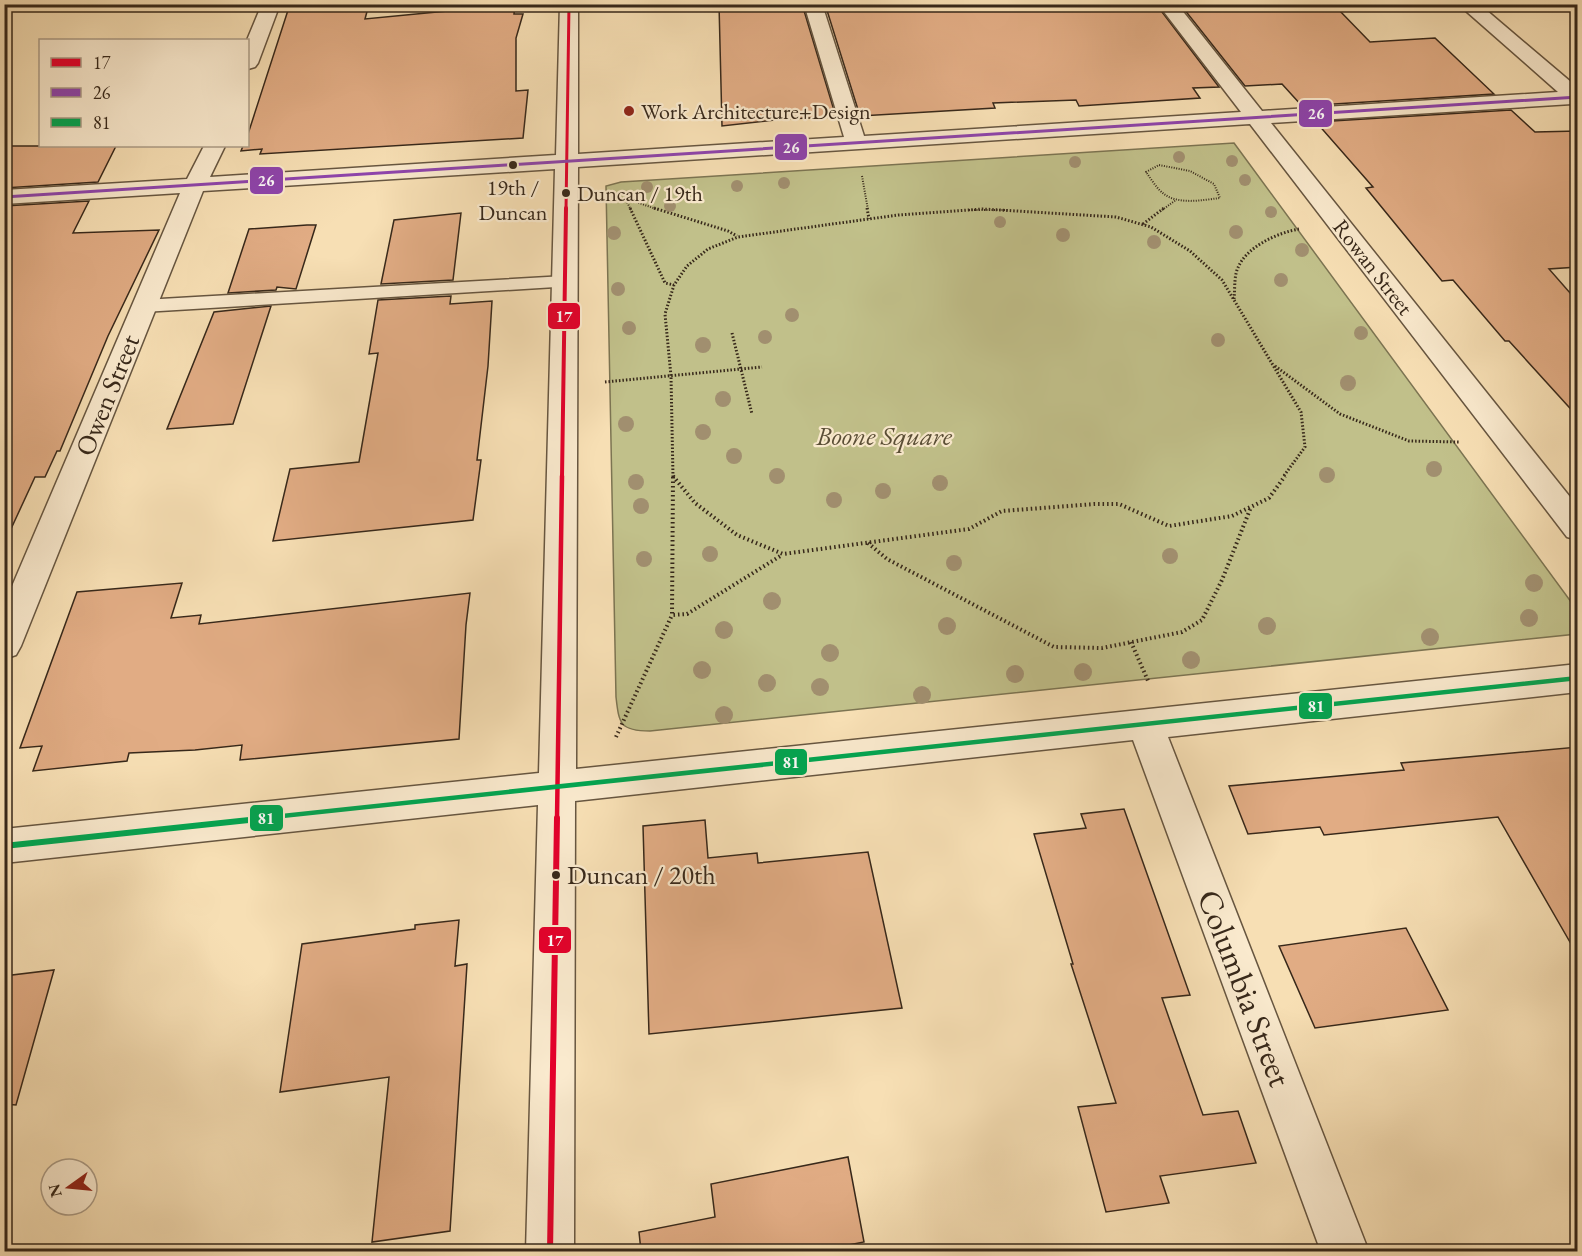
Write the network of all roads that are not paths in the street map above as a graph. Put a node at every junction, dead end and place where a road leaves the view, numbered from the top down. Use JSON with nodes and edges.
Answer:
{"nodes":[{"id":1,"x":271,"y":4,"type":"edge"},
{"id":2,"x":570,"y":4,"type":"edge"},
{"id":3,"x":813,"y":4,"type":"edge"},
{"id":4,"x":1167,"y":4,"type":"edge"},
{"id":5,"x":1467,"y":4,"type":"edge"},
{"id":6,"x":249,"y":60,"type":"edge"},
{"id":7,"x":1577,"y":98,"type":"edge"},
{"id":8,"x":1255,"y":117,"type":"junction"},
{"id":9,"x":856,"y":143,"type":"junction"},
{"id":10,"x":214,"y":147,"type":"edge"},
{"id":11,"x":567,"y":161,"type":"junction"},
{"id":12,"x":194,"y":186,"type":"junction"},
{"id":13,"x":4,"y":197,"type":"edge"},
{"id":14,"x":565,"y":282,"type":"junction"},
{"id":15,"x":143,"y":306,"type":"junction"},
{"id":16,"x":1578,"y":529,"type":"edge"},
{"id":17,"x":4,"y":646,"type":"edge"},
{"id":18,"x":1578,"y":678,"type":"edge"},
{"id":19,"x":1148,"y":705,"type":"junction"},
{"id":20,"x":558,"y":786,"type":"junction"},
{"id":21,"x":4,"y":846,"type":"edge"},
{"id":22,"x":550,"y":1251,"type":"edge"},
{"id":23,"x":1345,"y":1251,"type":"edge"}],
"edges":[{"from":1,"to":6,"type":"street"},
{"from":2,"to":11,"type":"street"},
{"from":3,"to":9,"type":"street"},
{"from":4,"to":8,"type":"street","name":"Rowan Street"},
{"from":5,"to":7,"type":"street"},
{"from":7,"to":8,"type":"street"},
{"from":8,"to":9,"type":"street"},
{"from":8,"to":16,"type":"street","name":"Rowan Street"},
{"from":9,"to":11,"type":"street"},
{"from":10,"to":12,"type":"street","name":"Owen Street"},
{"from":11,"to":12,"type":"street"},
{"from":11,"to":14,"type":"street"},
{"from":12,"to":13,"type":"street"},
{"from":12,"to":15,"type":"street","name":"Owen Street"},
{"from":14,"to":15,"type":"lane"},
{"from":14,"to":20,"type":"street"},
{"from":15,"to":17,"type":"street","name":"Owen Street"},
{"from":18,"to":19,"type":"street"},
{"from":19,"to":20,"type":"street"},
{"from":19,"to":23,"type":"street","name":"Columbia Street"},
{"from":20,"to":21,"type":"street"},
{"from":20,"to":22,"type":"street"}]}
